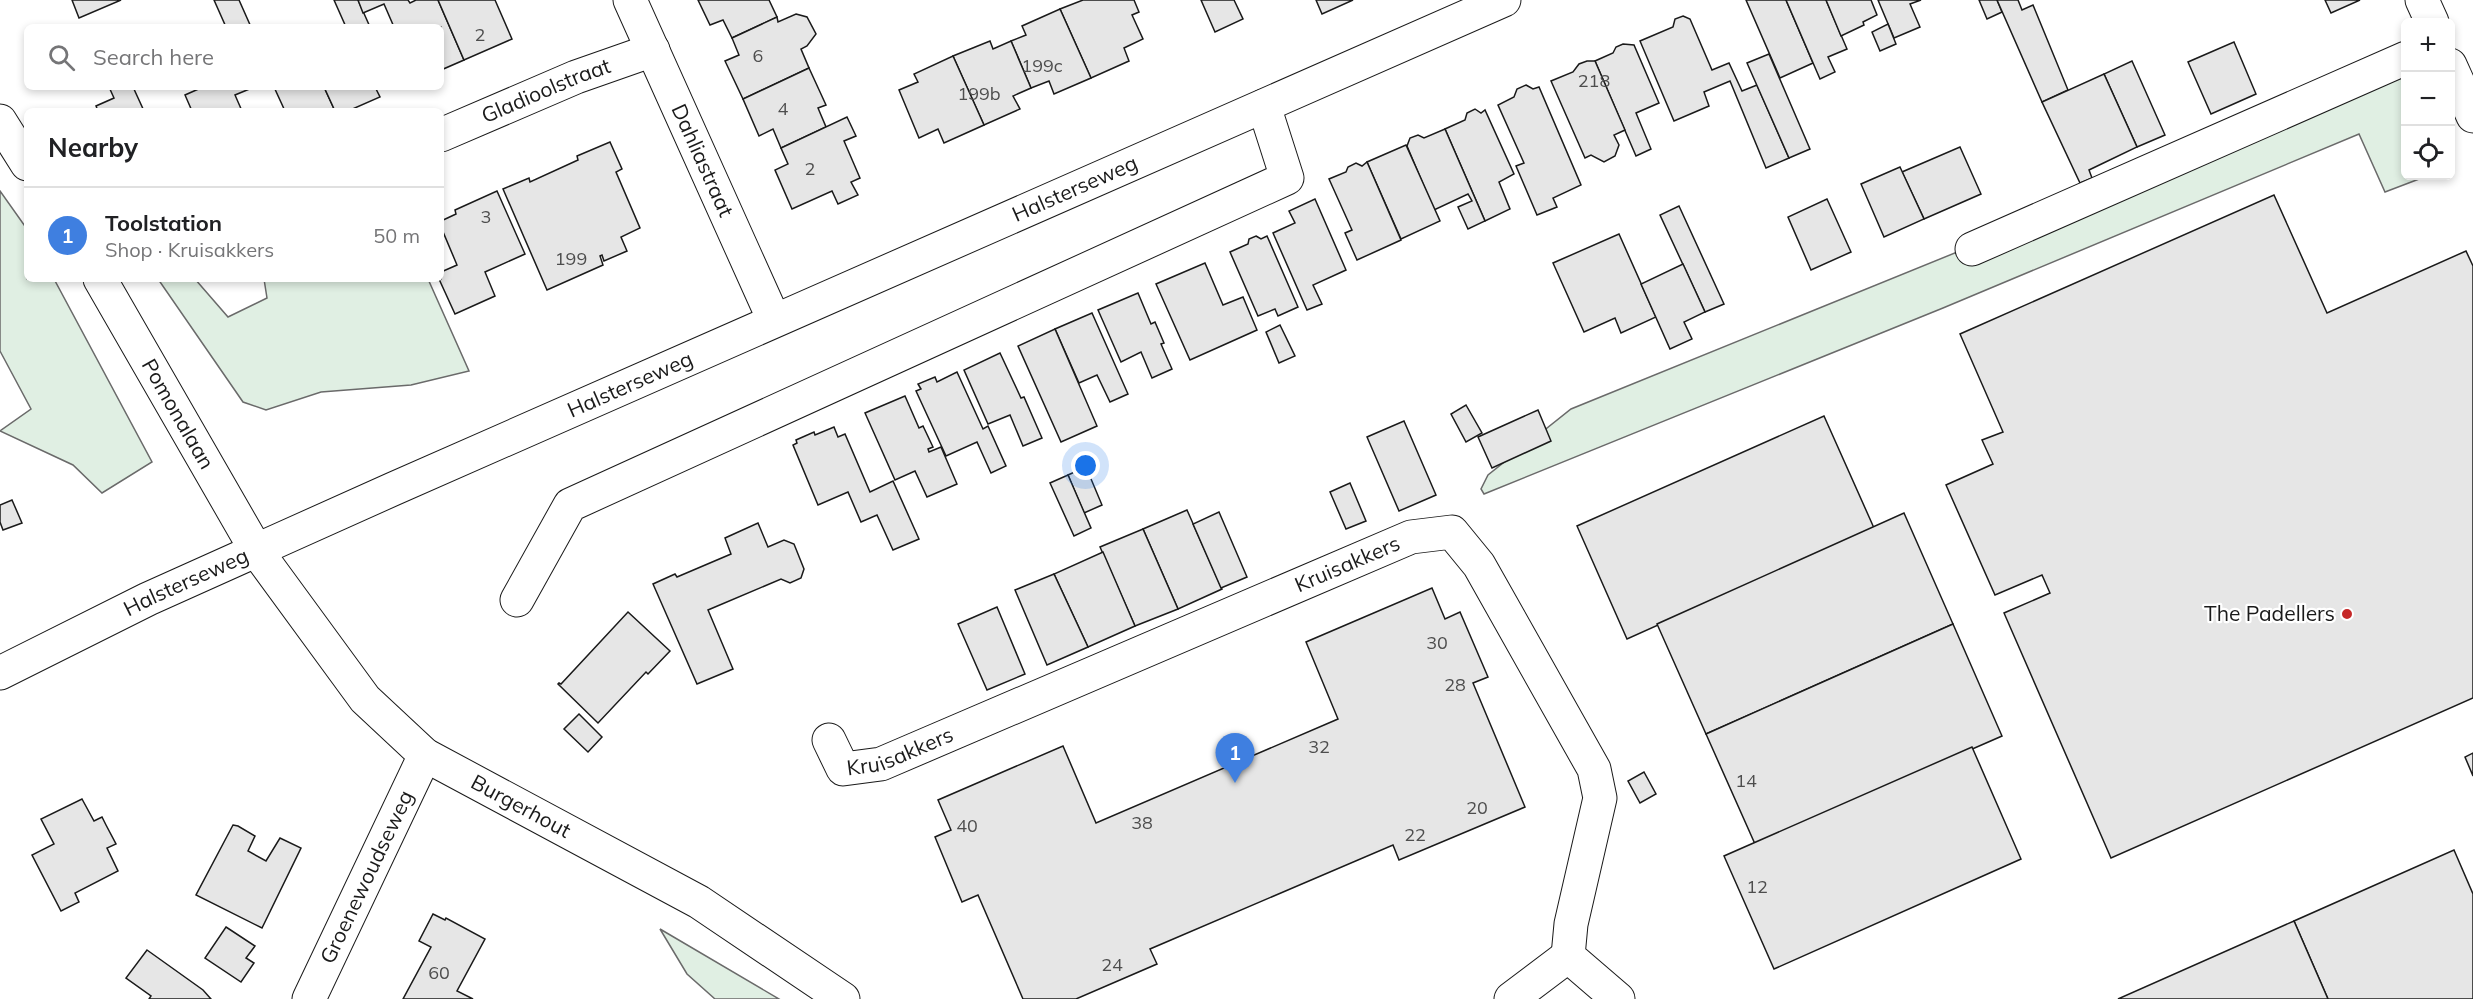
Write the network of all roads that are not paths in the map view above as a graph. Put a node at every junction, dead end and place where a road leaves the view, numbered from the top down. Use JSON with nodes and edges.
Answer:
{"nodes":[{"id":1,"x":630,"y":0,"type":"edge"},
{"id":2,"x":1504,"y":0,"type":"edge"},
{"id":3,"x":2422,"y":0,"type":"edge"},
{"id":4,"x":2430,"y":18,"type":"edge"},
{"id":5,"x":653,"y":50,"type":"junction"},
{"id":6,"x":2401,"y":60,"type":"edge"},
{"id":7,"x":2454,"y":72,"type":"edge"},
{"id":8,"x":1264,"y":106,"type":"junction"},
{"id":9,"x":2473,"y":116,"type":"edge"},
{"id":10,"x":0,"y":121,"type":"edge"},
{"id":11,"x":444,"y":134,"type":"edge"},
{"id":12,"x":24,"y":159,"type":"edge"},
{"id":13,"x":1972,"y":249,"type":"dead end"},
{"id":14,"x":102,"y":282,"type":"edge"},
{"id":15,"x":774,"y":320,"type":"junction"},
{"id":16,"x":256,"y":550,"type":"junction"},
{"id":17,"x":517,"y":600,"type":"dead end"},
{"id":18,"x":0,"y":673,"type":"edge"},
{"id":19,"x":829,"y":740,"type":"dead end"},
{"id":20,"x":425,"y":755,"type":"junction"},
{"id":21,"x":1568,"y":956,"type":"junction"},
{"id":22,"x":309,"y":999,"type":"edge"},
{"id":23,"x":843,"y":999,"type":"edge"},
{"id":24,"x":1511,"y":999,"type":"edge"},
{"id":25,"x":1618,"y":999,"type":"edge"}],
"edges":[{"from":1,"to":5,"type":"street","name":"Dahliastraat"},
{"from":2,"to":8,"type":"street","name":"Halsterseweg"},
{"from":3,"to":4,"type":"street"},
{"from":5,"to":11,"type":"street","name":"Gladioolstraat"},
{"from":5,"to":15,"type":"street","name":"Dahliastraat"},
{"from":6,"to":13,"type":"street"},
{"from":7,"to":9,"type":"street"},
{"from":8,"to":15,"type":"street","name":"Halsterseweg"},
{"from":8,"to":17,"type":"street"},
{"from":10,"to":12,"type":"street"},
{"from":14,"to":16,"type":"street","name":"Pomonalaan"},
{"from":15,"to":16,"type":"street","name":"Halsterseweg"},
{"from":16,"to":18,"type":"street","name":"Halsterseweg"},
{"from":16,"to":20,"type":"street","name":"Burgerhout"},
{"from":19,"to":21,"type":"street","name":"Kruisakkers"},
{"from":20,"to":22,"type":"street","name":"Groenewoudseweg"},
{"from":20,"to":23,"type":"street","name":"Burgerhout"},
{"from":21,"to":24,"type":"street"},
{"from":21,"to":25,"type":"street"}]}
